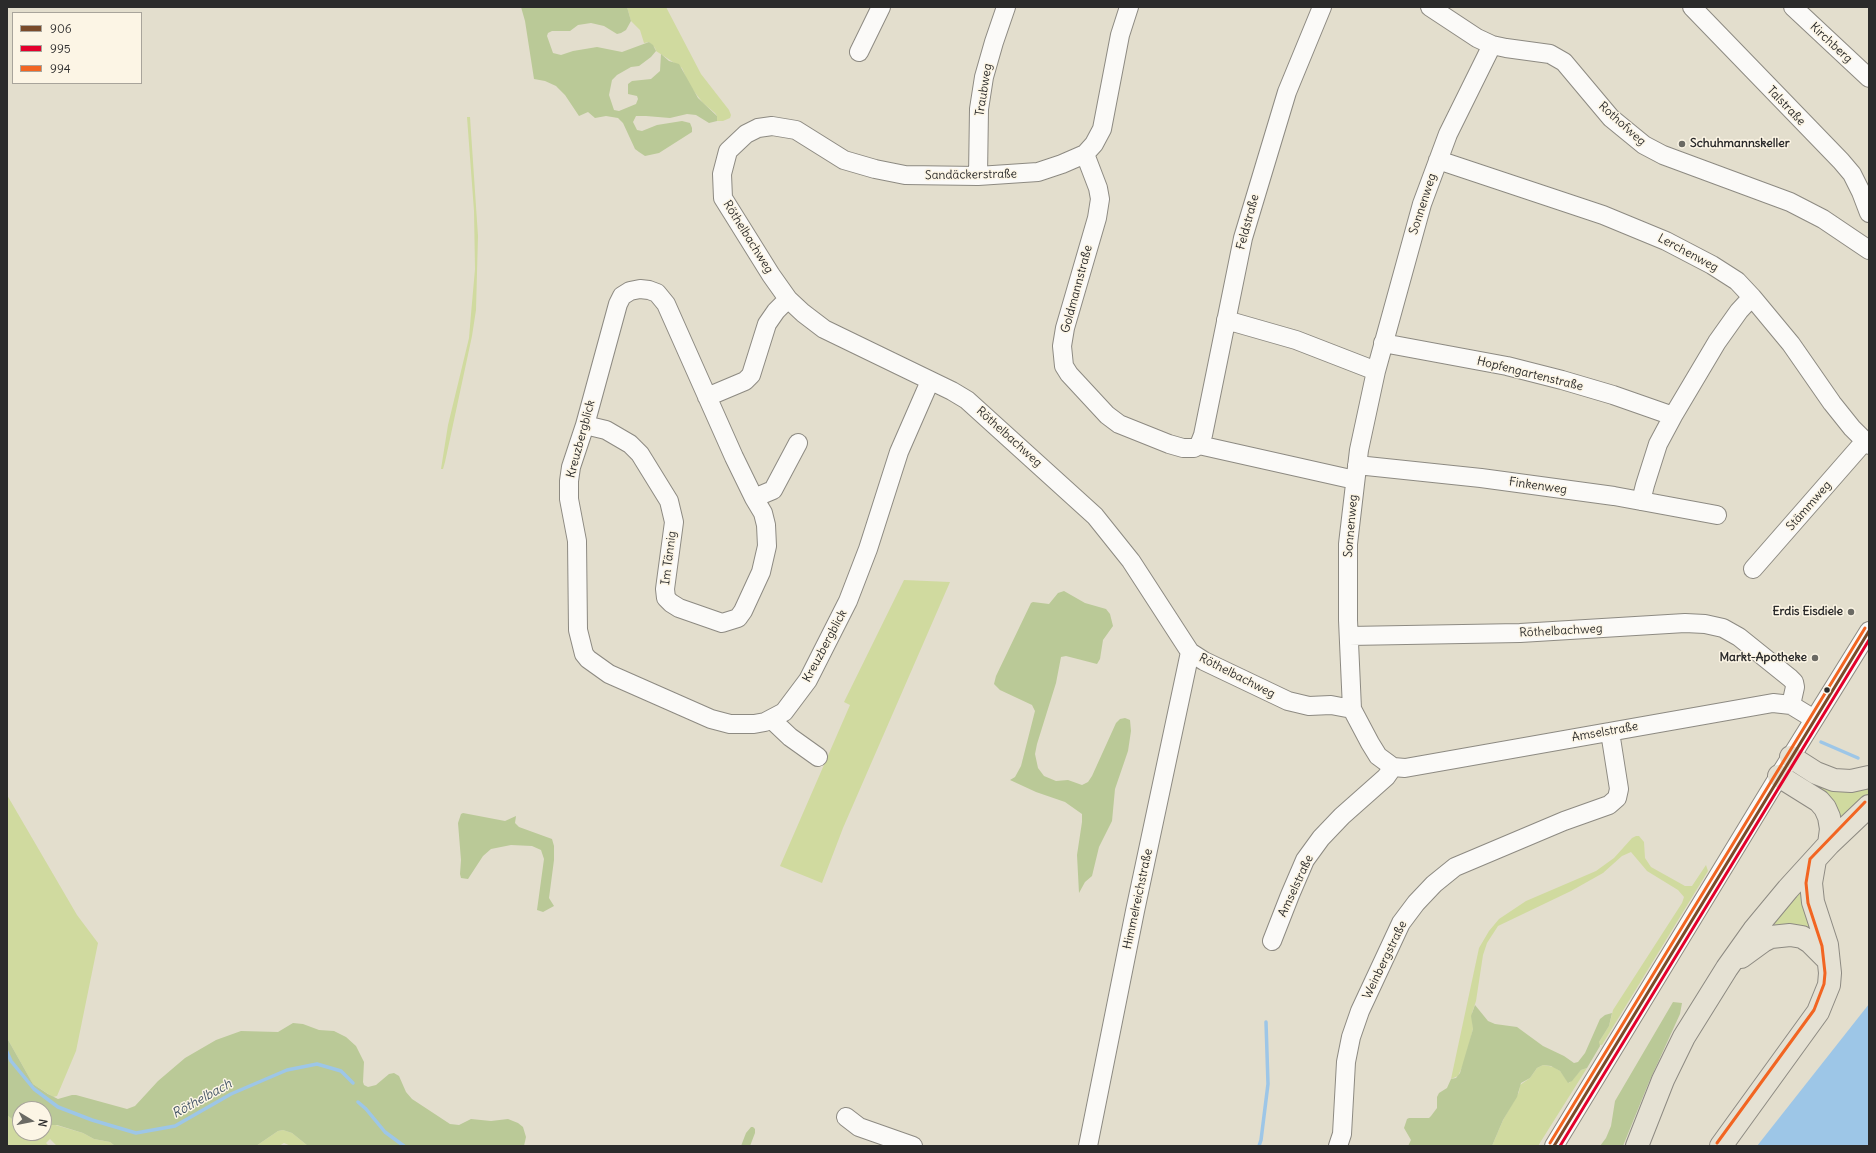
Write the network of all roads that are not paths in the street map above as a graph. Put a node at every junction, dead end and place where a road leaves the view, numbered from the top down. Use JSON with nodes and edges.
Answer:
{"nodes":[{"id":1,"x":881,"y":7,"type":"edge"},
{"id":2,"x":1006,"y":7,"type":"edge"},
{"id":3,"x":1129,"y":7,"type":"edge"},
{"id":4,"x":1322,"y":7,"type":"edge"},
{"id":5,"x":1430,"y":7,"type":"edge"},
{"id":6,"x":1692,"y":7,"type":"edge"},
{"id":7,"x":1793,"y":7,"type":"edge"},
{"id":8,"x":1492,"y":45,"type":"junction"},
{"id":9,"x":859,"y":52,"type":"dead end"},
{"id":10,"x":1869,"y":78,"type":"edge"},
{"id":11,"x":1085,"y":154,"type":"junction"},
{"id":12,"x":1438,"y":160,"type":"junction"},
{"id":13,"x":724,"y":161,"type":"joint"},
{"id":14,"x":978,"y":176,"type":"junction"},
{"id":15,"x":1869,"y":213,"type":"edge"},
{"id":16,"x":1869,"y":250,"type":"edge"},
{"id":17,"x":1752,"y":297,"type":"junction"},
{"id":18,"x":788,"y":298,"type":"junction"},
{"id":19,"x":1226,"y":320,"type":"junction"},
{"id":20,"x":1383,"y":343,"type":"junction"},
{"id":21,"x":1376,"y":371,"type":"junction"},
{"id":22,"x":930,"y":381,"type":"junction"},
{"id":23,"x":707,"y":397,"type":"junction"},
{"id":24,"x":1673,"y":416,"type":"junction"},
{"id":25,"x":585,"y":425,"type":"junction"},
{"id":26,"x":798,"y":443,"type":"dead end"},
{"id":27,"x":1867,"y":443,"type":"edge"},
{"id":28,"x":1199,"y":445,"type":"junction"},
{"id":29,"x":1356,"y":473,"type":"junction"},
{"id":30,"x":754,"y":498,"type":"junction"},
{"id":31,"x":1641,"y":501,"type":"junction"},
{"id":32,"x":1717,"y":516,"type":"dead end"},
{"id":33,"x":1753,"y":570,"type":"dead end"},
{"id":34,"x":1869,"y":631,"type":"edge"},
{"id":35,"x":1349,"y":636,"type":"junction"},
{"id":36,"x":1190,"y":652,"type":"junction"},
{"id":37,"x":1790,"y":705,"type":"junction"},
{"id":38,"x":1352,"y":709,"type":"junction"},
{"id":39,"x":771,"y":719,"type":"junction"},
{"id":40,"x":1814,"y":719,"type":"junction"},
{"id":41,"x":1610,"y":732,"type":"junction"},
{"id":42,"x":818,"y":757,"type":"dead end"},
{"id":43,"x":1791,"y":757,"type":"junction"},
{"id":44,"x":1393,"y":767,"type":"junction"},
{"id":45,"x":1779,"y":776,"type":"junction"},
{"id":46,"x":1869,"y":777,"type":"edge"},
{"id":47,"x":1869,"y":806,"type":"edge"},
{"id":48,"x":1822,"y":852,"type":"junction"},
{"id":49,"x":1272,"y":941,"type":"dead end"},
{"id":50,"x":1828,"y":960,"type":"junction"},
{"id":51,"x":1727,"y":968,"type":"junction"},
{"id":52,"x":846,"y":1117,"type":"dead end"},
{"id":53,"x":913,"y":1146,"type":"edge"},
{"id":54,"x":1088,"y":1146,"type":"edge"},
{"id":55,"x":1338,"y":1146,"type":"edge"},
{"id":56,"x":1554,"y":1146,"type":"edge"},
{"id":57,"x":1637,"y":1146,"type":"edge"},
{"id":58,"x":1721,"y":1146,"type":"edge"}],
"edges":[{"from":1,"to":9,"type":"street"},
{"from":2,"to":14,"type":"street","name":"Traubweg"},
{"from":3,"to":11,"type":"street","name":"Sandäckerstraße"},
{"from":4,"to":19,"type":"street","name":"Feldstraße"},
{"from":5,"to":8,"type":"street","name":"Rothofweg"},
{"from":6,"to":15,"type":"street","name":"Talstraße"},
{"from":7,"to":10,"type":"street","name":"Kirchberg"},
{"from":8,"to":12,"type":"street","name":"Sonnenweg"},
{"from":8,"to":16,"type":"street","name":"Rothofweg"},
{"from":11,"to":14,"type":"street","name":"Sandäckerstraße"},
{"from":11,"to":28,"type":"street","name":"Goldmannstraße"},
{"from":12,"to":17,"type":"street","name":"Lerchenweg"},
{"from":12,"to":20,"type":"street","name":"Sonnenweg"},
{"from":13,"to":14,"type":"street","name":"Sandäckerstraße"},
{"from":13,"to":18,"type":"street","name":"Röthelbachweg"},
{"from":17,"to":24,"type":"street"},
{"from":17,"to":27,"type":"street","name":"Lerchenweg"},
{"from":18,"to":22,"type":"street","name":"Röthelbachweg"},
{"from":18,"to":23,"type":"street"},
{"from":19,"to":21,"type":"street"},
{"from":19,"to":28,"type":"street","name":"Feldstraße"},
{"from":20,"to":21,"type":"street","name":"Sonnenweg"},
{"from":20,"to":24,"type":"street","name":"Hopfengartenstraße"},
{"from":21,"to":29,"type":"street","name":"Sonnenweg"},
{"from":22,"to":36,"type":"street","name":"Röthelbachweg"},
{"from":22,"to":39,"type":"street","name":"Kreuzbergblick"},
{"from":23,"to":25,"type":"street","name":"Kreuzbergblick"},
{"from":23,"to":30,"type":"street","name":"Im Tännig"},
{"from":24,"to":31,"type":"street"},
{"from":25,"to":30,"type":"street","name":"Im Tännig"},
{"from":25,"to":39,"type":"street","name":"Kreuzbergblick"},
{"from":26,"to":30,"type":"street"},
{"from":27,"to":33,"type":"street","name":"Stämmweg"},
{"from":28,"to":29,"type":"street","name":"Goldmannstraße"},
{"from":29,"to":31,"type":"street","name":"Finkenweg"},
{"from":29,"to":35,"type":"street","name":"Sonnenweg"},
{"from":31,"to":32,"type":"street","name":"Finkenweg"},
{"from":34,"to":40,"type":"street"},
{"from":35,"to":37,"type":"street","name":"Röthelbachweg"},
{"from":35,"to":38,"type":"street"},
{"from":36,"to":38,"type":"street","name":"Röthelbachweg"},
{"from":36,"to":54,"type":"street","name":"Himmelreichstraße"},
{"from":37,"to":40,"type":"street","name":"Amselstraße"},
{"from":37,"to":41,"type":"street","name":"Amselstraße"},
{"from":38,"to":44,"type":"street"},
{"from":39,"to":42,"type":"street"},
{"from":40,"to":43,"type":"street"},
{"from":41,"to":44,"type":"street","name":"Amselstraße"},
{"from":41,"to":55,"type":"street","name":"Weinbergstraße"},
{"from":43,"to":45,"type":"street"},
{"from":43,"to":46,"type":"main road"},
{"from":44,"to":49,"type":"street","name":"Amselstraße"},
{"from":45,"to":48,"type":"main road"},
{"from":45,"to":56,"type":"street"},
{"from":47,"to":48,"type":"main road"},
{"from":48,"to":50,"type":"main road"},
{"from":48,"to":51,"type":"main road"},
{"from":50,"to":51,"type":"main road"},
{"from":50,"to":58,"type":"main road"},
{"from":51,"to":57,"type":"main road"},
{"from":52,"to":53,"type":"street"}]}
